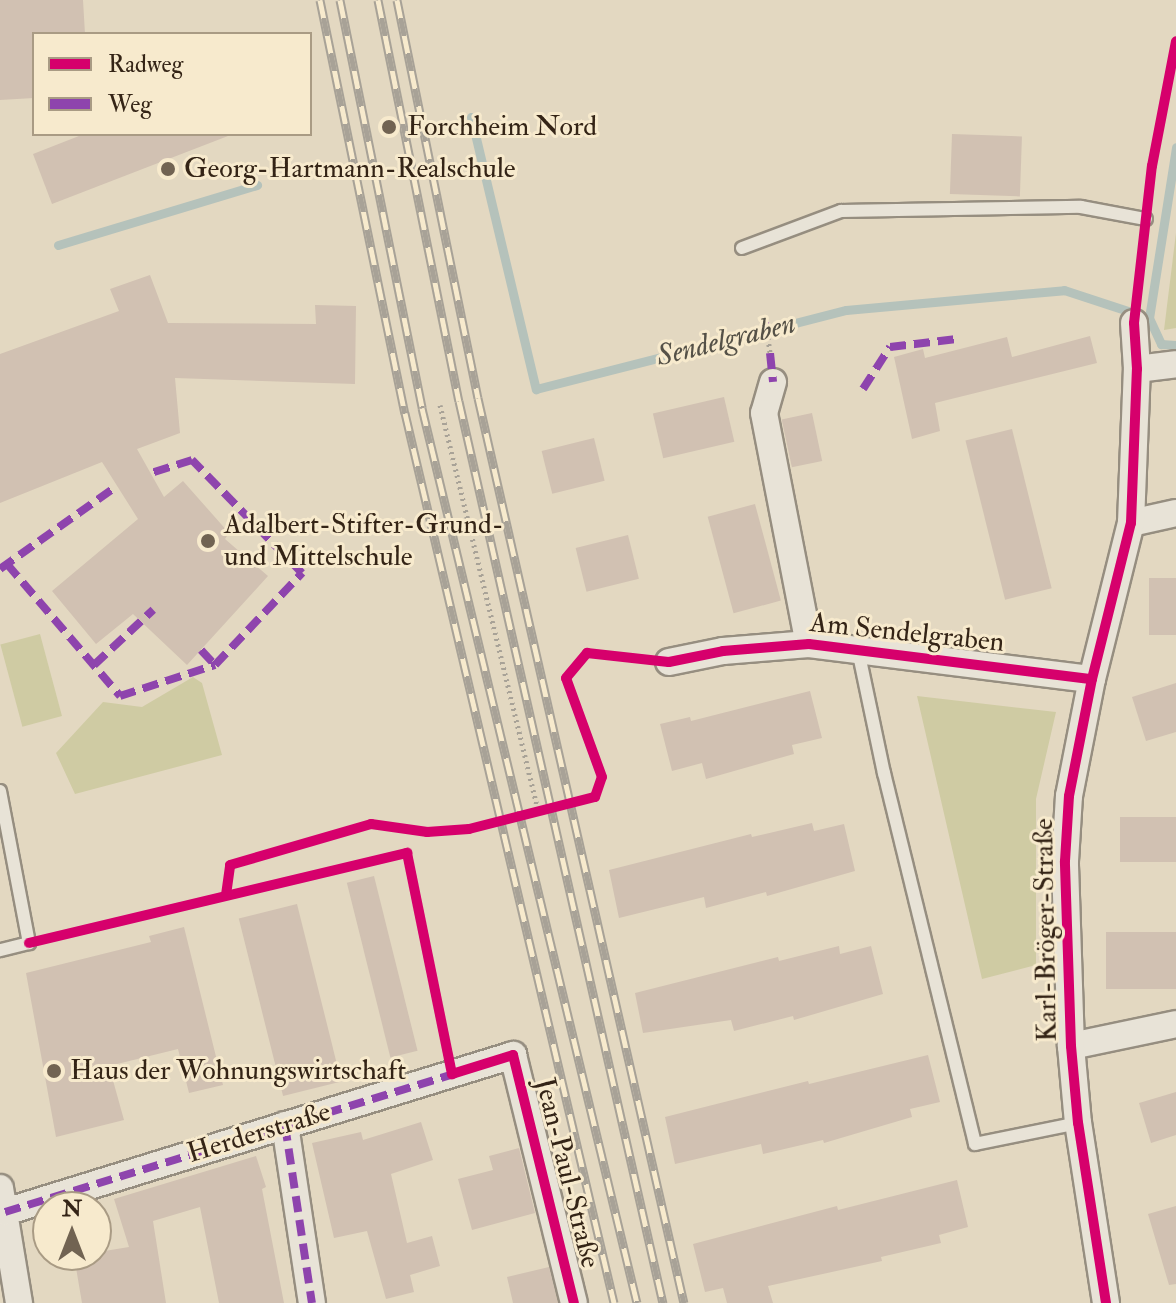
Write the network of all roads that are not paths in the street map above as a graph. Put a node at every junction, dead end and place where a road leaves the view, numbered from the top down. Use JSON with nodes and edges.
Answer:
{"nodes":[{"id":1,"x":1146,"y":219,"type":"dead end"},
{"id":2,"x":742,"y":248,"type":"dead end"},
{"id":3,"x":1134,"y":323,"type":"dead end"},
{"id":4,"x":1176,"y":364,"type":"edge"},
{"id":5,"x":1137,"y":369,"type":"junction"},
{"id":6,"x":773,"y":382,"type":"dead end"},
{"id":7,"x":1176,"y":513,"type":"edge"},
{"id":8,"x":1131,"y":523,"type":"junction"},
{"id":9,"x":809,"y":644,"type":"junction"},
{"id":10,"x":858,"y":648,"type":"junction"},
{"id":11,"x":669,"y":662,"type":"dead end"},
{"id":12,"x":1092,"y":679,"type":"junction"},
{"id":13,"x":0,"y":791,"type":"edge"},
{"id":14,"x":0,"y":950,"type":"edge"},
{"id":15,"x":1176,"y":1024,"type":"edge"},
{"id":16,"x":1071,"y":1046,"type":"junction"},
{"id":17,"x":513,"y":1055,"type":"joint"},
{"id":18,"x":1078,"y":1123,"type":"junction"},
{"id":19,"x":285,"y":1125,"type":"junction"},
{"id":20,"x":2,"y":1200,"type":"edge"},
{"id":21,"x":19,"y":1303,"type":"edge"},
{"id":22,"x":312,"y":1303,"type":"edge"},
{"id":23,"x":574,"y":1303,"type":"edge"},
{"id":24,"x":1106,"y":1303,"type":"edge"}],
"edges":[{"from":1,"to":2,"type":"lane"},
{"from":3,"to":5,"type":"street","name":"Karl-Bröger-Straße"},
{"from":4,"to":5,"type":"street"},
{"from":5,"to":8,"type":"street","name":"Karl-Bröger-Straße"},
{"from":6,"to":9,"type":"street","name":"Am Sendelgraben"},
{"from":7,"to":8,"type":"street"},
{"from":8,"to":12,"type":"street","name":"Karl-Bröger-Straße"},
{"from":9,"to":10,"type":"street","name":"Am Sendelgraben"},
{"from":9,"to":11,"type":"street","name":"Am Sendelgraben"},
{"from":10,"to":12,"type":"street","name":"Am Sendelgraben"},
{"from":10,"to":18,"type":"lane"},
{"from":12,"to":16,"type":"street","name":"Karl-Bröger-Straße"},
{"from":13,"to":14,"type":"lane"},
{"from":15,"to":16,"type":"street"},
{"from":16,"to":18,"type":"street","name":"Karl-Bröger-Straße"},
{"from":17,"to":19,"type":"street","name":"Herderstraße"},
{"from":17,"to":23,"type":"street","name":"Jean-Paul-Straße"},
{"from":18,"to":24,"type":"street","name":"Karl-Bröger-Straße"},
{"from":19,"to":20,"type":"street","name":"Herderstraße"},
{"from":19,"to":22,"type":"street"},
{"from":20,"to":21,"type":"street"}]}
